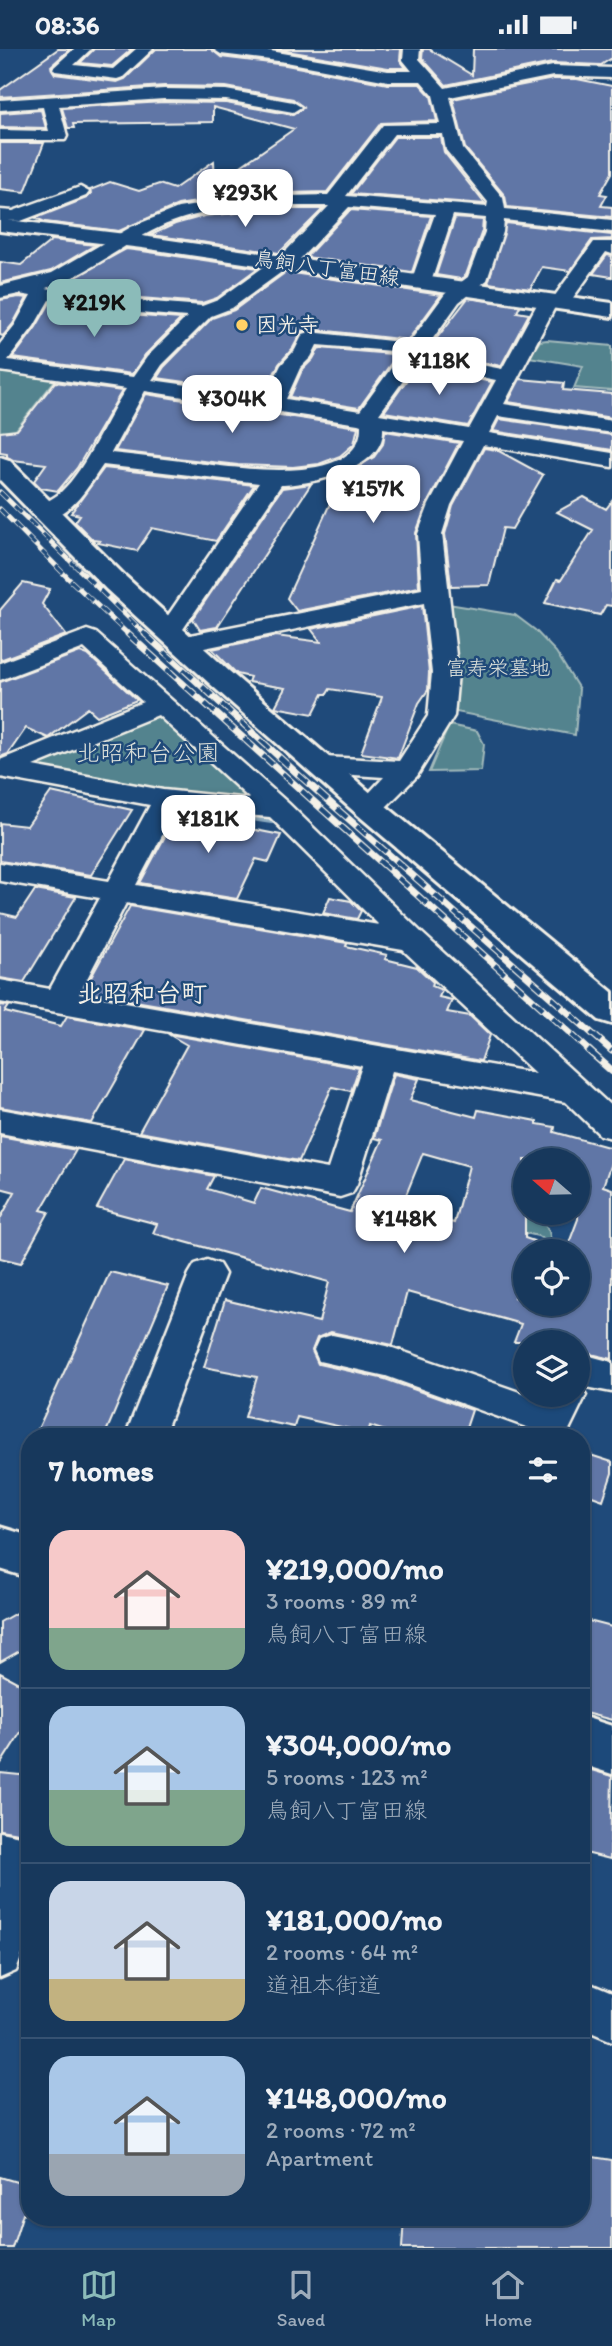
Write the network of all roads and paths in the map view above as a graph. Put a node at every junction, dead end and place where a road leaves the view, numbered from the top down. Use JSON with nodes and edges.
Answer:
{"nodes":[{"id":1,"x":83,"y":49,"type":"edge"},
{"id":2,"x":145,"y":49,"type":"edge"},
{"id":3,"x":221,"y":49,"type":"edge"},
{"id":4,"x":412,"y":49,"type":"edge"},
{"id":5,"x":612,"y":73,"type":"edge"},
{"id":6,"x":425,"y":76,"type":"junction"},
{"id":7,"x":442,"y":94,"type":"junction"},
{"id":8,"x":98,"y":99,"type":"joint"},
{"id":9,"x":0,"y":105,"type":"edge"},
{"id":10,"x":293,"y":107,"type":"dead end"},
{"id":11,"x":52,"y":110,"type":"junction"},
{"id":12,"x":451,"y":129,"type":"junction"},
{"id":13,"x":0,"y":135,"type":"edge"},
{"id":14,"x":80,"y":192,"type":"dead end"},
{"id":15,"x":338,"y":201,"type":"junction"},
{"id":16,"x":446,"y":209,"type":"junction"},
{"id":17,"x":497,"y":213,"type":"junction"},
{"id":18,"x":0,"y":214,"type":"edge"},
{"id":19,"x":0,"y":225,"type":"edge"},
{"id":20,"x":612,"y":226,"type":"edge"},
{"id":21,"x":122,"y":240,"type":"junction"},
{"id":22,"x":574,"y":243,"type":"dead end"},
{"id":23,"x":606,"y":247,"type":"edge"},
{"id":24,"x":284,"y":262,"type":"junction"},
{"id":25,"x":421,"y":282,"type":"junction"},
{"id":26,"x":465,"y":289,"type":"junction"},
{"id":27,"x":10,"y":290,"type":"edge"},
{"id":28,"x":42,"y":293,"type":"junction"},
{"id":29,"x":554,"y":302,"type":"junction"},
{"id":30,"x":612,"y":310,"type":"edge"},
{"id":31,"x":204,"y":312,"type":"junction"},
{"id":32,"x":414,"y":350,"type":"junction"},
{"id":33,"x":0,"y":356,"type":"edge"},
{"id":34,"x":0,"y":365,"type":"edge"},
{"id":35,"x":508,"y":376,"type":"junction"},
{"id":36,"x":140,"y":385,"type":"junction"},
{"id":37,"x":273,"y":403,"type":"junction"},
{"id":38,"x":491,"y":408,"type":"junction"},
{"id":39,"x":368,"y":420,"type":"junction"},
{"id":40,"x":612,"y":427,"type":"edge"},
{"id":41,"x":473,"y":439,"type":"junction"},
{"id":42,"x":97,"y":457,"type":"junction"},
{"id":43,"x":612,"y":460,"type":"edge"},
{"id":44,"x":0,"y":465,"type":"edge"},
{"id":45,"x":274,"y":478,"type":"junction"},
{"id":46,"x":46,"y":512,"type":"junction"},
{"id":47,"x":434,"y":594,"type":"junction"},
{"id":48,"x":178,"y":637,"type":"junction"},
{"id":49,"x":0,"y":672,"type":"edge"},
{"id":50,"x":160,"y":705,"type":"junction"},
{"id":51,"x":324,"y":765,"type":"junction"},
{"id":52,"x":0,"y":769,"type":"edge"},
{"id":53,"x":407,"y":770,"type":"junction"},
{"id":54,"x":168,"y":797,"type":"junction"},
{"id":55,"x":369,"y":808,"type":"junction"},
{"id":56,"x":278,"y":809,"type":"junction"},
{"id":57,"x":0,"y":872,"type":"edge"},
{"id":58,"x":116,"y":891,"type":"junction"},
{"id":59,"x":412,"y":941,"type":"junction"},
{"id":60,"x":0,"y":991,"type":"edge"},
{"id":61,"x":60,"y":1000,"type":"junction"},
{"id":62,"x":612,"y":1011,"type":"edge"},
{"id":63,"x":380,"y":1060,"type":"junction"},
{"id":64,"x":576,"y":1092,"type":"junction"},
{"id":65,"x":612,"y":1126,"type":"edge"},
{"id":66,"x":4,"y":1131,"type":"edge"},
{"id":67,"x":207,"y":1274,"type":"dead end"},
{"id":68,"x":332,"y":1350,"type":"dead end"},
{"id":69,"x":590,"y":1372,"type":"edge"},
{"id":70,"x":612,"y":1377,"type":"edge"},
{"id":71,"x":513,"y":1406,"type":"edge"},
{"id":72,"x":516,"y":1407,"type":"edge"},
{"id":73,"x":561,"y":1407,"type":"edge"},
{"id":74,"x":147,"y":1428,"type":"edge"},
{"id":75,"x":0,"y":1548,"type":"edge"},
{"id":76,"x":21,"y":1554,"type":"edge"},
{"id":77,"x":590,"y":1743,"type":"edge"},
{"id":78,"x":612,"y":1750,"type":"edge"},
{"id":79,"x":0,"y":1854,"type":"edge"},
{"id":80,"x":21,"y":1858,"type":"edge"},
{"id":81,"x":21,"y":1885,"type":"edge"},
{"id":82,"x":0,"y":1955,"type":"edge"},
{"id":83,"x":590,"y":2008,"type":"edge"},
{"id":84,"x":612,"y":2017,"type":"edge"}],
"edges":[{"from":1,"to":2,"type":"street"},
{"from":3,"to":6,"type":"street"},
{"from":4,"to":6,"type":"street"},
{"from":5,"to":7,"type":"street"},
{"from":6,"to":7,"type":"street"},
{"from":7,"to":12,"type":"street"},
{"from":8,"to":10,"type":"street"},
{"from":8,"to":11,"type":"street"},
{"from":9,"to":11,"type":"street"},
{"from":11,"to":13,"type":"street"},
{"from":12,"to":15,"type":"street"},
{"from":12,"to":17,"type":"street"},
{"from":14,"to":18,"type":"street"},
{"from":15,"to":16,"type":"street"},
{"from":15,"to":21,"type":"street"},
{"from":15,"to":24,"type":"street"},
{"from":16,"to":17,"type":"street"},
{"from":16,"to":25,"type":"street"},
{"from":17,"to":20,"type":"street"},
{"from":17,"to":26,"type":"street"},
{"from":19,"to":21,"type":"street","name":"鳥飼八丁富田線"},
{"from":21,"to":24,"type":"street","name":"鳥飼八丁富田線"},
{"from":21,"to":27,"type":"street"},
{"from":22,"to":23,"type":"street"},
{"from":23,"to":29,"type":"street"},
{"from":24,"to":25,"type":"street","name":"鳥飼八丁富田線"},
{"from":24,"to":31,"type":"street"},
{"from":25,"to":26,"type":"street","name":"鳥飼八丁富田線"},
{"from":26,"to":29,"type":"street","name":"鳥飼八丁富田線"},
{"from":26,"to":32,"type":"street"},
{"from":27,"to":28,"type":"street"},
{"from":28,"to":31,"type":"street"},
{"from":28,"to":33,"type":"street"},
{"from":29,"to":30,"type":"street","name":"鳥飼八丁富田線"},
{"from":29,"to":35,"type":"street"},
{"from":31,"to":36,"type":"street"},
{"from":32,"to":35,"type":"street"},
{"from":32,"to":37,"type":"street"},
{"from":32,"to":39,"type":"street"},
{"from":34,"to":36,"type":"street"},
{"from":35,"to":38,"type":"street"},
{"from":36,"to":37,"type":"street"},
{"from":36,"to":42,"type":"street"},
{"from":37,"to":39,"type":"street"},
{"from":38,"to":40,"type":"street"},
{"from":38,"to":41,"type":"street"},
{"from":39,"to":41,"type":"street"},
{"from":39,"to":45,"type":"street"},
{"from":41,"to":43,"type":"street"},
{"from":41,"to":47,"type":"street"},
{"from":42,"to":45,"type":"street"},
{"from":42,"to":46,"type":"street"},
{"from":44,"to":46,"type":"street"},
{"from":45,"to":48,"type":"street"},
{"from":46,"to":48,"type":"street"},
{"from":47,"to":48,"type":"street"},
{"from":47,"to":53,"type":"street"},
{"from":48,"to":51,"type":"street"},
{"from":49,"to":50,"type":"street"},
{"from":50,"to":52,"type":"street"},
{"from":50,"to":56,"type":"street"},
{"from":51,"to":53,"type":"street"},
{"from":51,"to":55,"type":"street"},
{"from":52,"to":54,"type":"street"},
{"from":53,"to":55,"type":"street"},
{"from":54,"to":56,"type":"street"},
{"from":54,"to":58,"type":"street"},
{"from":55,"to":62,"type":"street"},
{"from":56,"to":59,"type":"street"},
{"from":57,"to":58,"type":"street"},
{"from":58,"to":59,"type":"street"},
{"from":58,"to":61,"type":"street"},
{"from":59,"to":64,"type":"street"},
{"from":60,"to":61,"type":"street"},
{"from":61,"to":63,"type":"street"},
{"from":63,"to":64,"type":"street"},
{"from":63,"to":66,"type":"street"},
{"from":64,"to":65,"type":"street"},
{"from":67,"to":74,"type":"street"},
{"from":68,"to":71,"type":"street"},
{"from":69,"to":70,"type":"street"},
{"from":72,"to":73,"type":"street"},
{"from":75,"to":76,"type":"street"},
{"from":77,"to":78,"type":"street"},
{"from":79,"to":80,"type":"street"},
{"from":81,"to":82,"type":"street"},
{"from":83,"to":84,"type":"street"}]}
